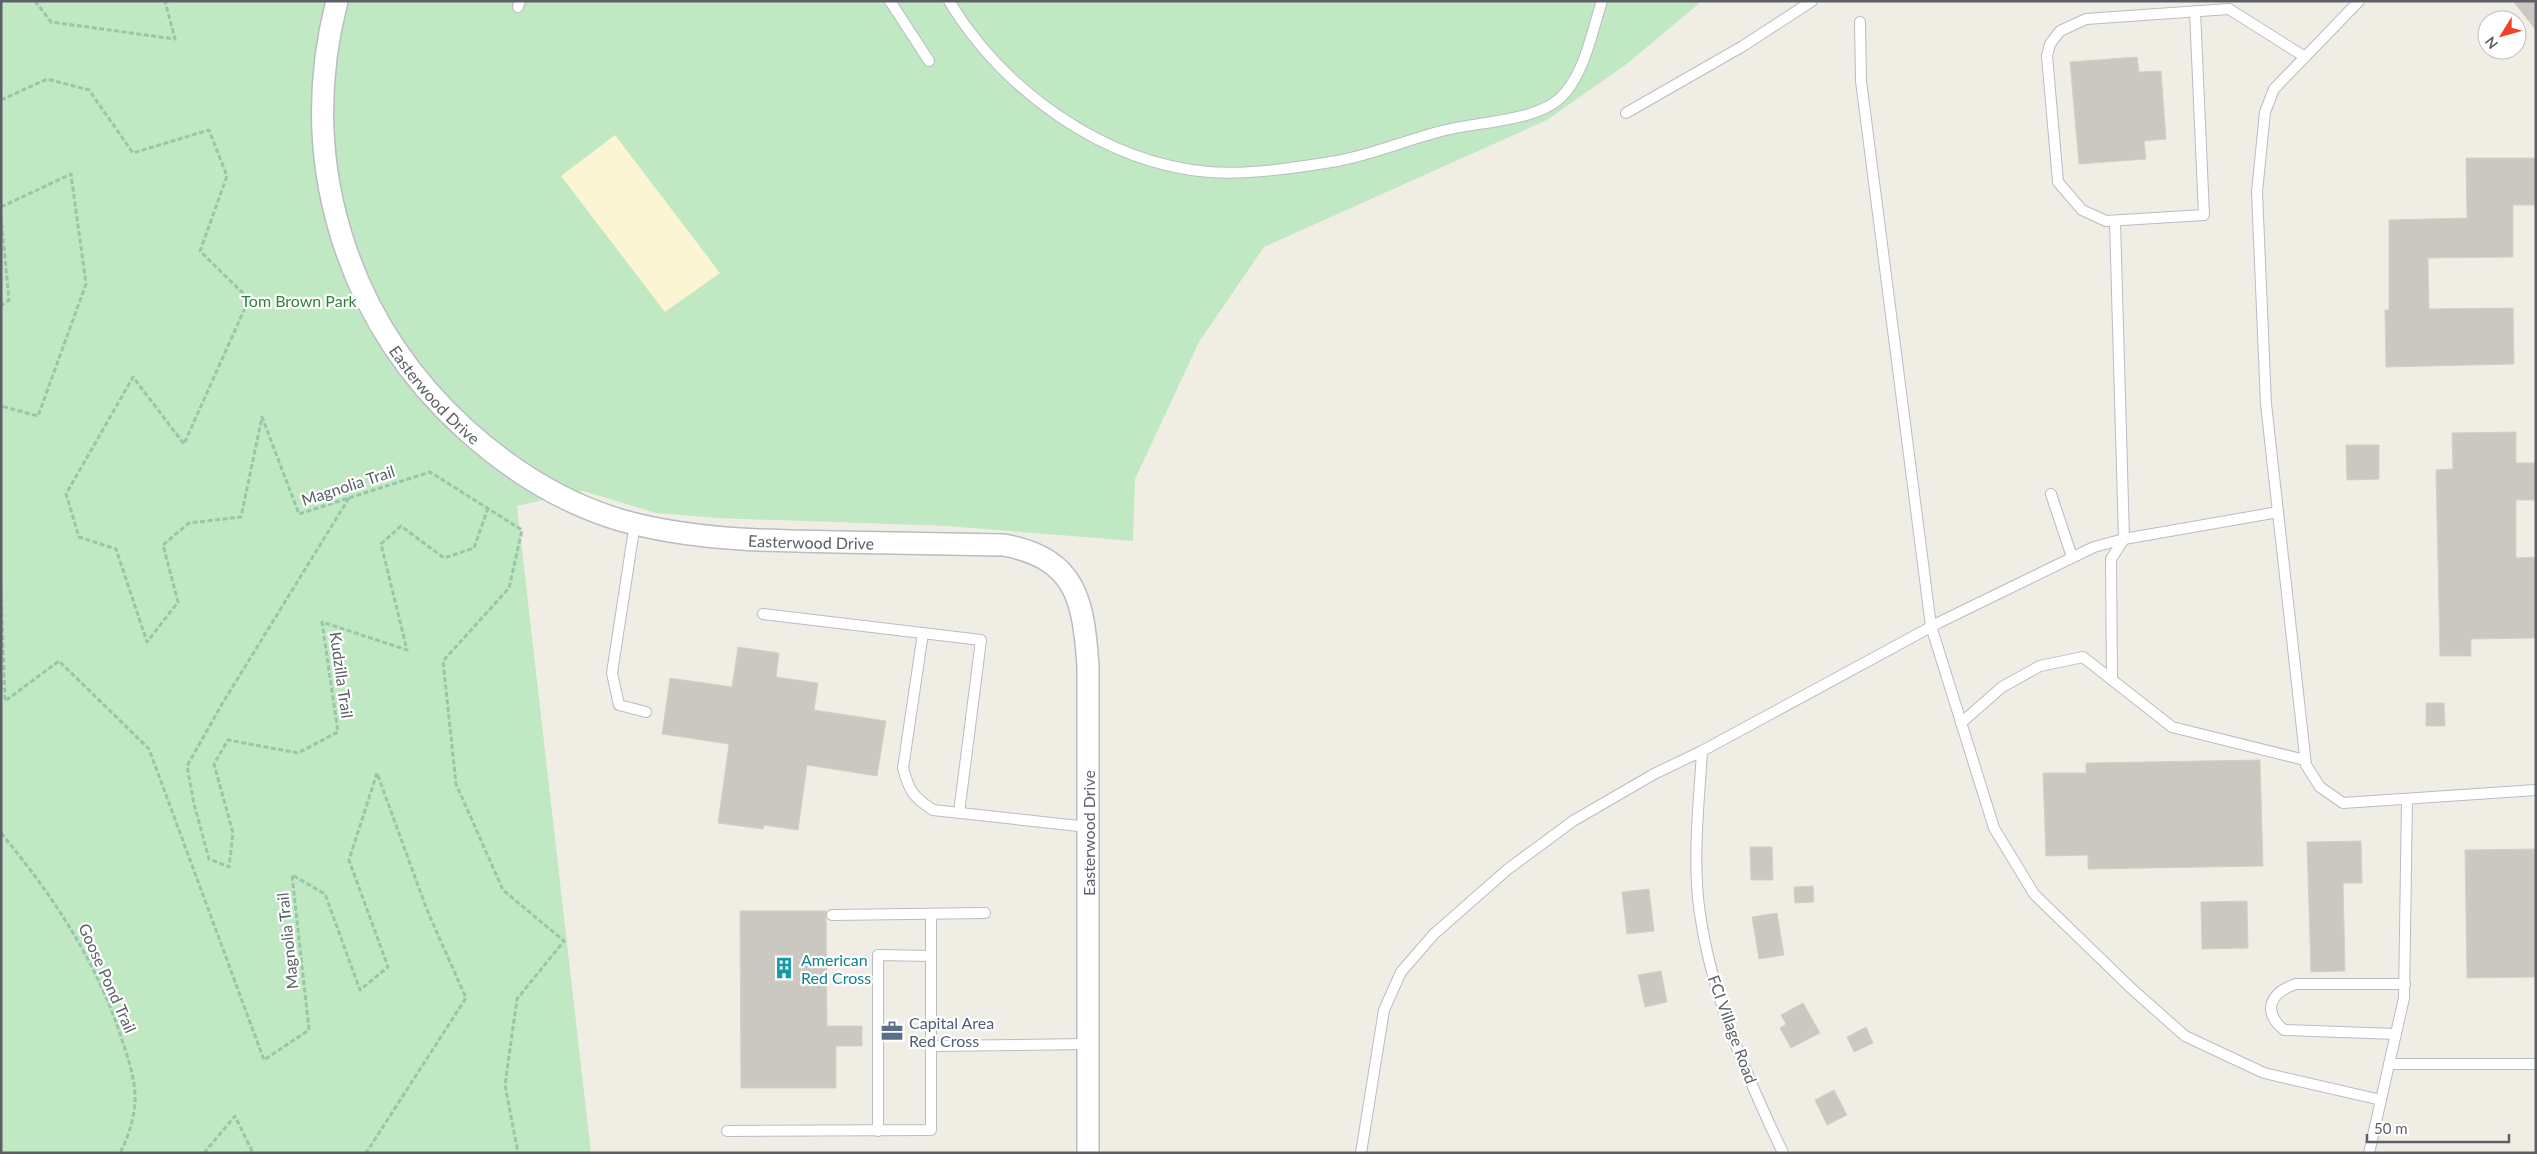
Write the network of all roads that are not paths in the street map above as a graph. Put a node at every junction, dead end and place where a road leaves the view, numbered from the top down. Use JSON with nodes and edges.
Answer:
{"nodes":[{"id":1,"x":337,"y":1,"type":"edge"},
{"id":2,"x":890,"y":1,"type":"edge"},
{"id":3,"x":949,"y":1,"type":"edge"},
{"id":4,"x":1602,"y":1,"type":"edge"},
{"id":5,"x":1812,"y":1,"type":"edge"},
{"id":6,"x":2359,"y":1,"type":"edge"},
{"id":7,"x":2195,"y":11,"type":"junction"},
{"id":8,"x":1860,"y":22,"type":"dead end"},
{"id":9,"x":2305,"y":57,"type":"junction"},
{"id":10,"x":929,"y":61,"type":"dead end"},
{"id":11,"x":1626,"y":112,"type":"dead end"},
{"id":12,"x":2114,"y":221,"type":"junction"},
{"id":13,"x":2051,"y":494,"type":"dead end"},
{"id":14,"x":2278,"y":512,"type":"junction"},
{"id":15,"x":635,"y":523,"type":"junction"},
{"id":16,"x":2124,"y":539,"type":"junction"},
{"id":17,"x":2072,"y":557,"type":"junction"},
{"id":18,"x":763,"y":614,"type":"dead end"},
{"id":19,"x":1932,"y":626,"type":"junction"},
{"id":20,"x":923,"y":633,"type":"junction"},
{"id":21,"x":2112,"y":680,"type":"junction"},
{"id":22,"x":646,"y":712,"type":"dead end"},
{"id":23,"x":1961,"y":723,"type":"junction"},
{"id":24,"x":1702,"y":751,"type":"junction"},
{"id":25,"x":2305,"y":760,"type":"junction"},
{"id":26,"x":2536,"y":790,"type":"edge"},
{"id":27,"x":2407,"y":799,"type":"junction"},
{"id":28,"x":958,"y":812,"type":"junction"},
{"id":29,"x":1088,"y":827,"type":"junction"},
{"id":30,"x":984,"y":913,"type":"dead end"},
{"id":31,"x":931,"y":914,"type":"junction"},
{"id":32,"x":832,"y":915,"type":"dead end"},
{"id":33,"x":931,"y":956,"type":"junction"},
{"id":34,"x":2405,"y":984,"type":"junction"},
{"id":35,"x":2396,"y":1034,"type":"junction"},
{"id":36,"x":1088,"y":1044,"type":"junction"},
{"id":37,"x":931,"y":1046,"type":"junction"},
{"id":38,"x":2389,"y":1064,"type":"junction"},
{"id":39,"x":2536,"y":1064,"type":"edge"},
{"id":40,"x":2381,"y":1100,"type":"junction"},
{"id":41,"x":878,"y":1130,"type":"junction"},
{"id":42,"x":727,"y":1131,"type":"dead end"},
{"id":43,"x":1088,"y":1153,"type":"edge"},
{"id":44,"x":1362,"y":1153,"type":"edge"},
{"id":45,"x":1783,"y":1153,"type":"edge"},
{"id":46,"x":2369,"y":1153,"type":"edge"}],
"edges":[{"from":1,"to":15,"type":"street","name":"Easterwood Drive"},
{"from":2,"to":10,"type":"lane"},
{"from":3,"to":4,"type":"lane"},
{"from":5,"to":11,"type":"lane"},
{"from":6,"to":9,"type":"lane"},
{"from":7,"to":9,"type":"lane"},
{"from":7,"to":12,"type":"lane"},
{"from":7,"to":12,"type":"lane"},
{"from":8,"to":19,"type":"lane"},
{"from":9,"to":14,"type":"lane"},
{"from":12,"to":16,"type":"lane"},
{"from":13,"to":17,"type":"lane"},
{"from":14,"to":16,"type":"lane"},
{"from":14,"to":25,"type":"lane"},
{"from":15,"to":22,"type":"lane"},
{"from":15,"to":29,"type":"street","name":"Easterwood Drive"},
{"from":16,"to":17,"type":"lane"},
{"from":16,"to":21,"type":"lane"},
{"from":17,"to":19,"type":"lane"},
{"from":18,"to":20,"type":"lane"},
{"from":19,"to":23,"type":"lane"},
{"from":19,"to":24,"type":"lane"},
{"from":20,"to":28,"type":"lane"},
{"from":20,"to":28,"type":"lane"},
{"from":21,"to":23,"type":"lane"},
{"from":21,"to":25,"type":"lane"},
{"from":23,"to":40,"type":"lane"},
{"from":24,"to":44,"type":"lane"},
{"from":24,"to":45,"type":"lane","name":"FCI Village Road"},
{"from":25,"to":27,"type":"lane"},
{"from":26,"to":27,"type":"lane"},
{"from":27,"to":34,"type":"lane"},
{"from":28,"to":29,"type":"lane"},
{"from":29,"to":36,"type":"street","name":"Easterwood Drive"},
{"from":30,"to":31,"type":"lane"},
{"from":31,"to":32,"type":"lane"},
{"from":31,"to":33,"type":"lane"},
{"from":33,"to":37,"type":"lane"},
{"from":33,"to":41,"type":"lane"},
{"from":34,"to":35,"type":"lane"},
{"from":34,"to":35,"type":"lane"},
{"from":35,"to":38,"type":"lane"},
{"from":36,"to":37,"type":"lane"},
{"from":36,"to":43,"type":"street","name":"Easterwood Drive"},
{"from":37,"to":41,"type":"lane"},
{"from":38,"to":39,"type":"lane"},
{"from":38,"to":40,"type":"lane"},
{"from":40,"to":46,"type":"lane"},
{"from":41,"to":42,"type":"lane"}]}
